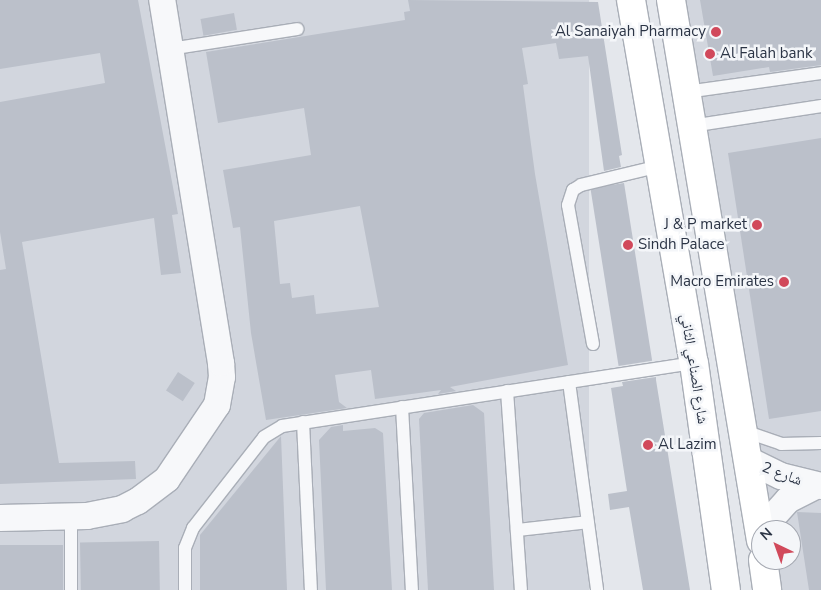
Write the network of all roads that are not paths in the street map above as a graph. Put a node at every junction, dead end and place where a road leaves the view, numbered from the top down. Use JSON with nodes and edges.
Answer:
{"nodes":[{"id":1,"x":162,"y":0,"type":"edge"},
{"id":2,"x":631,"y":0,"type":"edge"},
{"id":3,"x":671,"y":0,"type":"edge"},
{"id":4,"x":297,"y":29,"type":"dead end"},
{"id":5,"x":170,"y":49,"type":"junction"},
{"id":6,"x":821,"y":73,"type":"edge"},
{"id":7,"x":686,"y":92,"type":"junction"},
{"id":8,"x":821,"y":106,"type":"edge"},
{"id":9,"x":692,"y":126,"type":"junction"},
{"id":10,"x":660,"y":166,"type":"junction"},
{"id":11,"x":593,"y":344,"type":"dead end"},
{"id":12,"x":694,"y":363,"type":"junction"},
{"id":13,"x":569,"y":382,"type":"junction"},
{"id":14,"x":507,"y":391,"type":"junction"},
{"id":15,"x":402,"y":407,"type":"junction"},
{"id":16,"x":303,"y":422,"type":"junction"},
{"id":17,"x":743,"y":431,"type":"junction"},
{"id":18,"x":821,"y":443,"type":"edge"},
{"id":19,"x":748,"y":460,"type":"junction"},
{"id":20,"x":819,"y":486,"type":"edge"},
{"id":21,"x":71,"y":516,"type":"junction"},
{"id":22,"x":0,"y":518,"type":"edge"},
{"id":23,"x":757,"y":520,"type":"edge"},
{"id":24,"x":772,"y":520,"type":"edge"},
{"id":25,"x":588,"y":522,"type":"junction"},
{"id":26,"x":517,"y":530,"type":"junction"},
{"id":27,"x":764,"y":570,"type":"edge"},
{"id":28,"x":71,"y":590,"type":"edge"},
{"id":29,"x":185,"y":590,"type":"edge"},
{"id":30,"x":311,"y":590,"type":"edge"},
{"id":31,"x":412,"y":590,"type":"edge"},
{"id":32,"x":521,"y":590,"type":"edge"},
{"id":33,"x":597,"y":590,"type":"edge"},
{"id":34,"x":726,"y":590,"type":"edge"},
{"id":35,"x":767,"y":590,"type":"edge"}],
"edges":[{"from":1,"to":5,"type":"street"},
{"from":2,"to":10,"type":"main road","name":"شارع الصناعي الثاني"},
{"from":3,"to":7,"type":"main road"},
{"from":4,"to":5,"type":"lane"},
{"from":5,"to":21,"type":"street"},
{"from":6,"to":7,"type":"lane"},
{"from":7,"to":9,"type":"main road"},
{"from":8,"to":9,"type":"lane"},
{"from":9,"to":17,"type":"main road"},
{"from":10,"to":11,"type":"lane"},
{"from":10,"to":12,"type":"main road","name":"شارع الصناعي الثاني"},
{"from":12,"to":13,"type":"lane"},
{"from":12,"to":34,"type":"main road","name":"شارع الصناعي الثاني"},
{"from":13,"to":14,"type":"lane"},
{"from":13,"to":25,"type":"lane"},
{"from":14,"to":15,"type":"lane"},
{"from":14,"to":26,"type":"lane"},
{"from":15,"to":16,"type":"lane"},
{"from":15,"to":31,"type":"lane"},
{"from":16,"to":29,"type":"lane"},
{"from":16,"to":30,"type":"lane"},
{"from":17,"to":18,"type":"lane"},
{"from":17,"to":19,"type":"main road"},
{"from":19,"to":20,"type":"street","name":"شارع 2"},
{"from":19,"to":23,"type":"main road"},
{"from":20,"to":24,"type":"street","name":"شارع 2"},
{"from":21,"to":22,"type":"street"},
{"from":21,"to":28,"type":"lane"},
{"from":25,"to":26,"type":"lane"},
{"from":25,"to":33,"type":"lane"},
{"from":26,"to":32,"type":"lane"},
{"from":27,"to":35,"type":"main road"}]}
